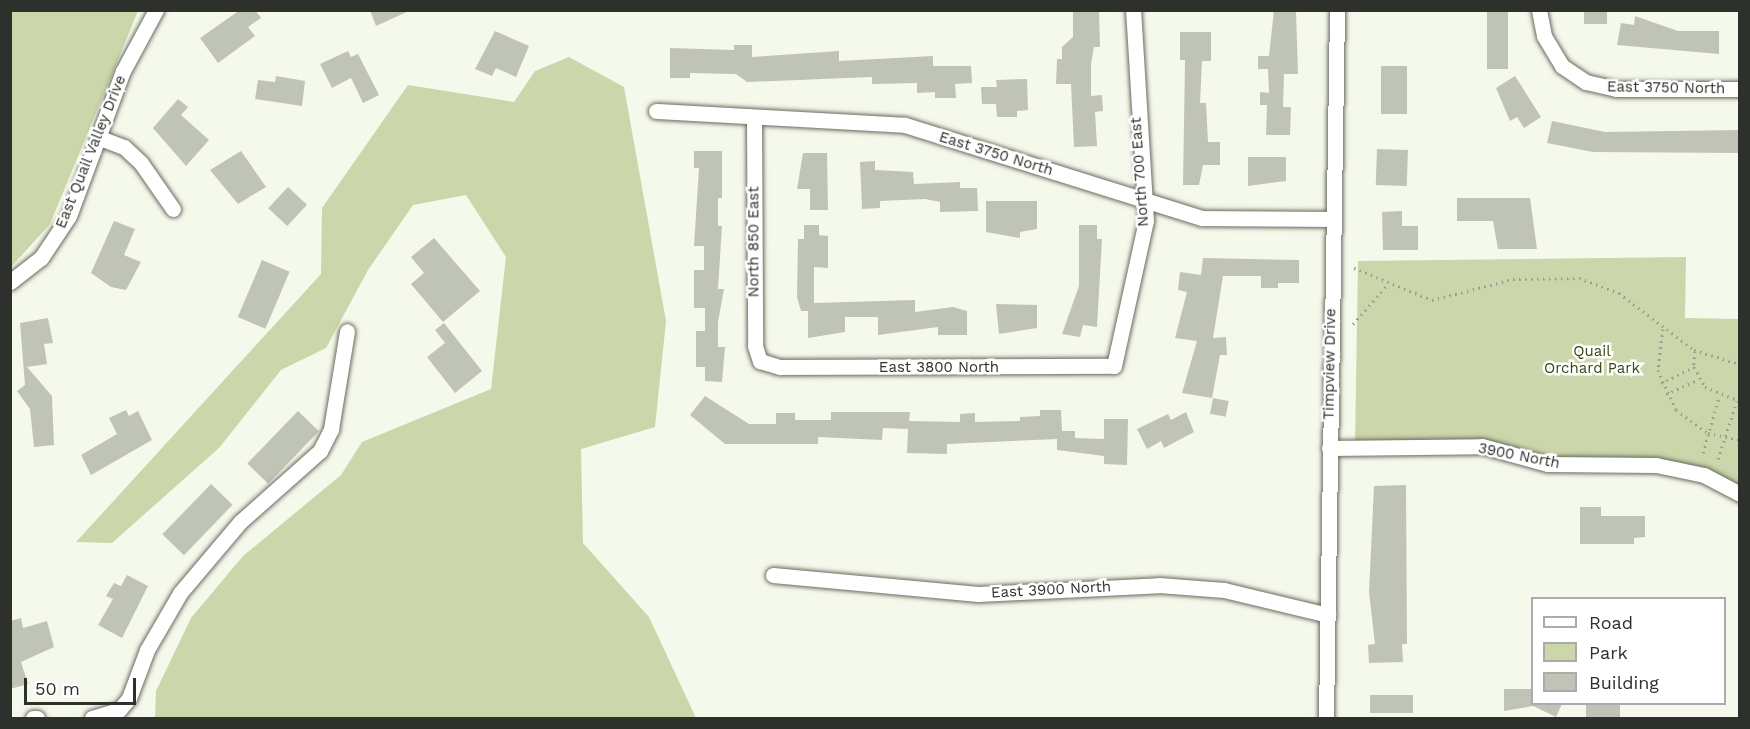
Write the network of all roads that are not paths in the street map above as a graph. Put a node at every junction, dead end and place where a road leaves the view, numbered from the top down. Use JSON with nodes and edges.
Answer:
{"nodes":[{"id":1,"x":156,"y":10,"type":"edge"},
{"id":2,"x":1132,"y":10,"type":"edge"},
{"id":3,"x":1337,"y":10,"type":"edge"},
{"id":4,"x":1539,"y":10,"type":"edge"},
{"id":5,"x":1740,"y":89,"type":"edge"},
{"id":6,"x":656,"y":111,"type":"dead end"},
{"id":7,"x":754,"y":117,"type":"junction"},
{"id":8,"x":100,"y":138,"type":"junction"},
{"id":9,"x":1141,"y":202,"type":"junction"},
{"id":10,"x":173,"y":209,"type":"dead end"},
{"id":11,"x":1331,"y":219,"type":"junction"},
{"id":12,"x":10,"y":282,"type":"edge"},
{"id":13,"x":347,"y":331,"type":"dead end"},
{"id":14,"x":765,"y":362,"type":"joint"},
{"id":15,"x":1114,"y":366,"type":"joint"},
{"id":16,"x":1329,"y":448,"type":"junction"},
{"id":17,"x":1740,"y":494,"type":"edge"},
{"id":18,"x":773,"y":575,"type":"dead end"},
{"id":19,"x":1328,"y":615,"type":"junction"},
{"id":20,"x":92,"y":718,"type":"edge"},
{"id":21,"x":1326,"y":718,"type":"edge"}],
"edges":[{"from":1,"to":8,"type":"street","name":"East Quail Valley Drive"},
{"from":2,"to":9,"type":"street","name":"North 700 East"},
{"from":3,"to":11,"type":"street","name":"Timpview Drive"},
{"from":4,"to":5,"type":"street","name":"East 3750 North"},
{"from":6,"to":7,"type":"street","name":"East 3750 North"},
{"from":7,"to":9,"type":"street","name":"East 3750 North"},
{"from":7,"to":14,"type":"street","name":"North 850 East"},
{"from":8,"to":10,"type":"street"},
{"from":8,"to":12,"type":"street","name":"East Quail Valley Drive"},
{"from":9,"to":11,"type":"street","name":"East 3750 North"},
{"from":9,"to":15,"type":"street","name":"North 700 East"},
{"from":11,"to":16,"type":"street","name":"Timpview Drive"},
{"from":13,"to":20,"type":"street"},
{"from":14,"to":15,"type":"street","name":"East 3800 North"},
{"from":16,"to":17,"type":"street","name":"3900 North"},
{"from":16,"to":19,"type":"street","name":"Timpview Drive"},
{"from":18,"to":19,"type":"street","name":"East 3900 North"},
{"from":19,"to":21,"type":"street","name":"Timpview Drive"}]}
